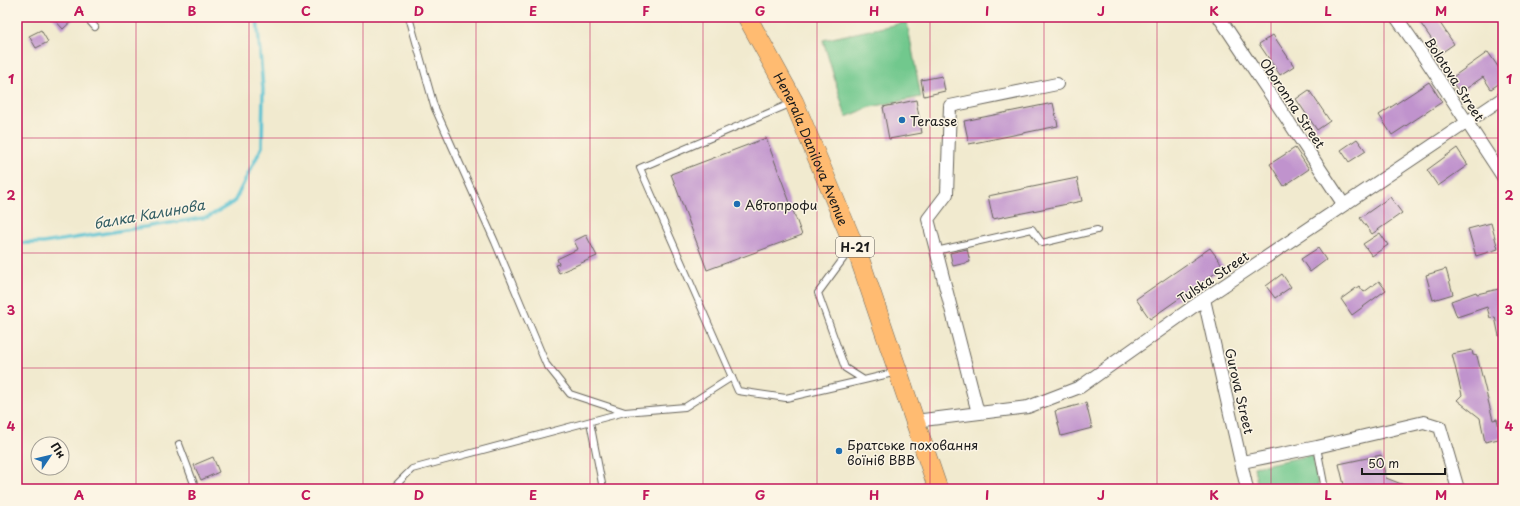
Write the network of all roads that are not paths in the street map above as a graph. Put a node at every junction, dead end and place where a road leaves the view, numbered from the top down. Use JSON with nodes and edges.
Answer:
{"nodes":[{"id":1,"x":86,"y":17,"type":"edge"},
{"id":2,"x":409,"y":17,"type":"edge"},
{"id":3,"x":746,"y":17,"type":"edge"},
{"id":4,"x":1219,"y":17,"type":"edge"},
{"id":5,"x":1396,"y":17,"type":"edge"},
{"id":6,"x":95,"y":27,"type":"dead end"},
{"id":7,"x":1057,"y":84,"type":"dead end"},
{"id":8,"x":1503,"y":98,"type":"edge"},
{"id":9,"x":794,"y":102,"type":"junction"},
{"id":10,"x":1466,"y":123,"type":"junction"},
{"id":11,"x":1503,"y":178,"type":"edge"},
{"id":12,"x":1344,"y":205,"type":"junction"},
{"id":13,"x":1097,"y":230,"type":"dead end"},
{"id":14,"x":854,"y":244,"type":"junction"},
{"id":15,"x":936,"y":251,"type":"junction"},
{"id":16,"x":1204,"y":299,"type":"junction"},
{"id":17,"x":899,"y":371,"type":"junction"},
{"id":18,"x":732,"y":377,"type":"junction"},
{"id":19,"x":864,"y":380,"type":"junction"},
{"id":20,"x":625,"y":412,"type":"junction"},
{"id":21,"x":978,"y":413,"type":"junction"},
{"id":22,"x":916,"y":420,"type":"junction"},
{"id":23,"x":590,"y":422,"type":"junction"},
{"id":24,"x":179,"y":444,"type":"dead end"},
{"id":25,"x":1317,"y":447,"type":"junction"},
{"id":26,"x":1242,"y":462,"type":"junction"},
{"id":27,"x":196,"y":489,"type":"edge"},
{"id":28,"x":392,"y":489,"type":"edge"},
{"id":29,"x":603,"y":489,"type":"edge"},
{"id":30,"x":938,"y":489,"type":"edge"},
{"id":31,"x":1248,"y":489,"type":"edge"},
{"id":32,"x":1325,"y":489,"type":"edge"},
{"id":33,"x":1458,"y":489,"type":"edge"}],
"edges":[{"from":1,"to":6,"type":"lane"},
{"from":2,"to":20,"type":"lane"},
{"from":3,"to":9,"type":"main road","name":"Henerala Danilova Avenue","number":"Н-21"},
{"from":4,"to":12,"type":"street","name":"Oboronna Street"},
{"from":5,"to":10,"type":"street","name":"Bolotova Street"},
{"from":7,"to":15,"type":"street"},
{"from":8,"to":10,"type":"street","name":"Tulska Street"},
{"from":9,"to":14,"type":"main road","name":"Henerala Danilova Avenue","number":"Н-21"},
{"from":9,"to":18,"type":"lane"},
{"from":10,"to":11,"type":"street","name":"Bolotova Street"},
{"from":10,"to":12,"type":"street","name":"Tulska Street"},
{"from":12,"to":16,"type":"street","name":"Tulska Street"},
{"from":13,"to":15,"type":"lane"},
{"from":14,"to":17,"type":"main road","name":"Henerala Danilova Avenue","number":"Н-21"},
{"from":14,"to":19,"type":"lane"},
{"from":15,"to":21,"type":"street"},
{"from":16,"to":21,"type":"street","name":"Tulska Street"},
{"from":16,"to":26,"type":"street","name":"Gurova Street"},
{"from":17,"to":19,"type":"lane"},
{"from":17,"to":22,"type":"main road","name":"Henerala Danilova Avenue","number":"Н-21"},
{"from":18,"to":19,"type":"lane"},
{"from":18,"to":20,"type":"lane"},
{"from":20,"to":23,"type":"lane"},
{"from":21,"to":22,"type":"street","name":"Tulska Street"},
{"from":22,"to":30,"type":"main road","name":"Henerala Danilova Avenue","number":"Н-21"},
{"from":23,"to":28,"type":"lane"},
{"from":23,"to":29,"type":"lane"},
{"from":24,"to":27,"type":"lane"},
{"from":25,"to":26,"type":"street"},
{"from":25,"to":32,"type":"lane"},
{"from":25,"to":33,"type":"street"},
{"from":26,"to":31,"type":"street","name":"Gurova Street"}]}
